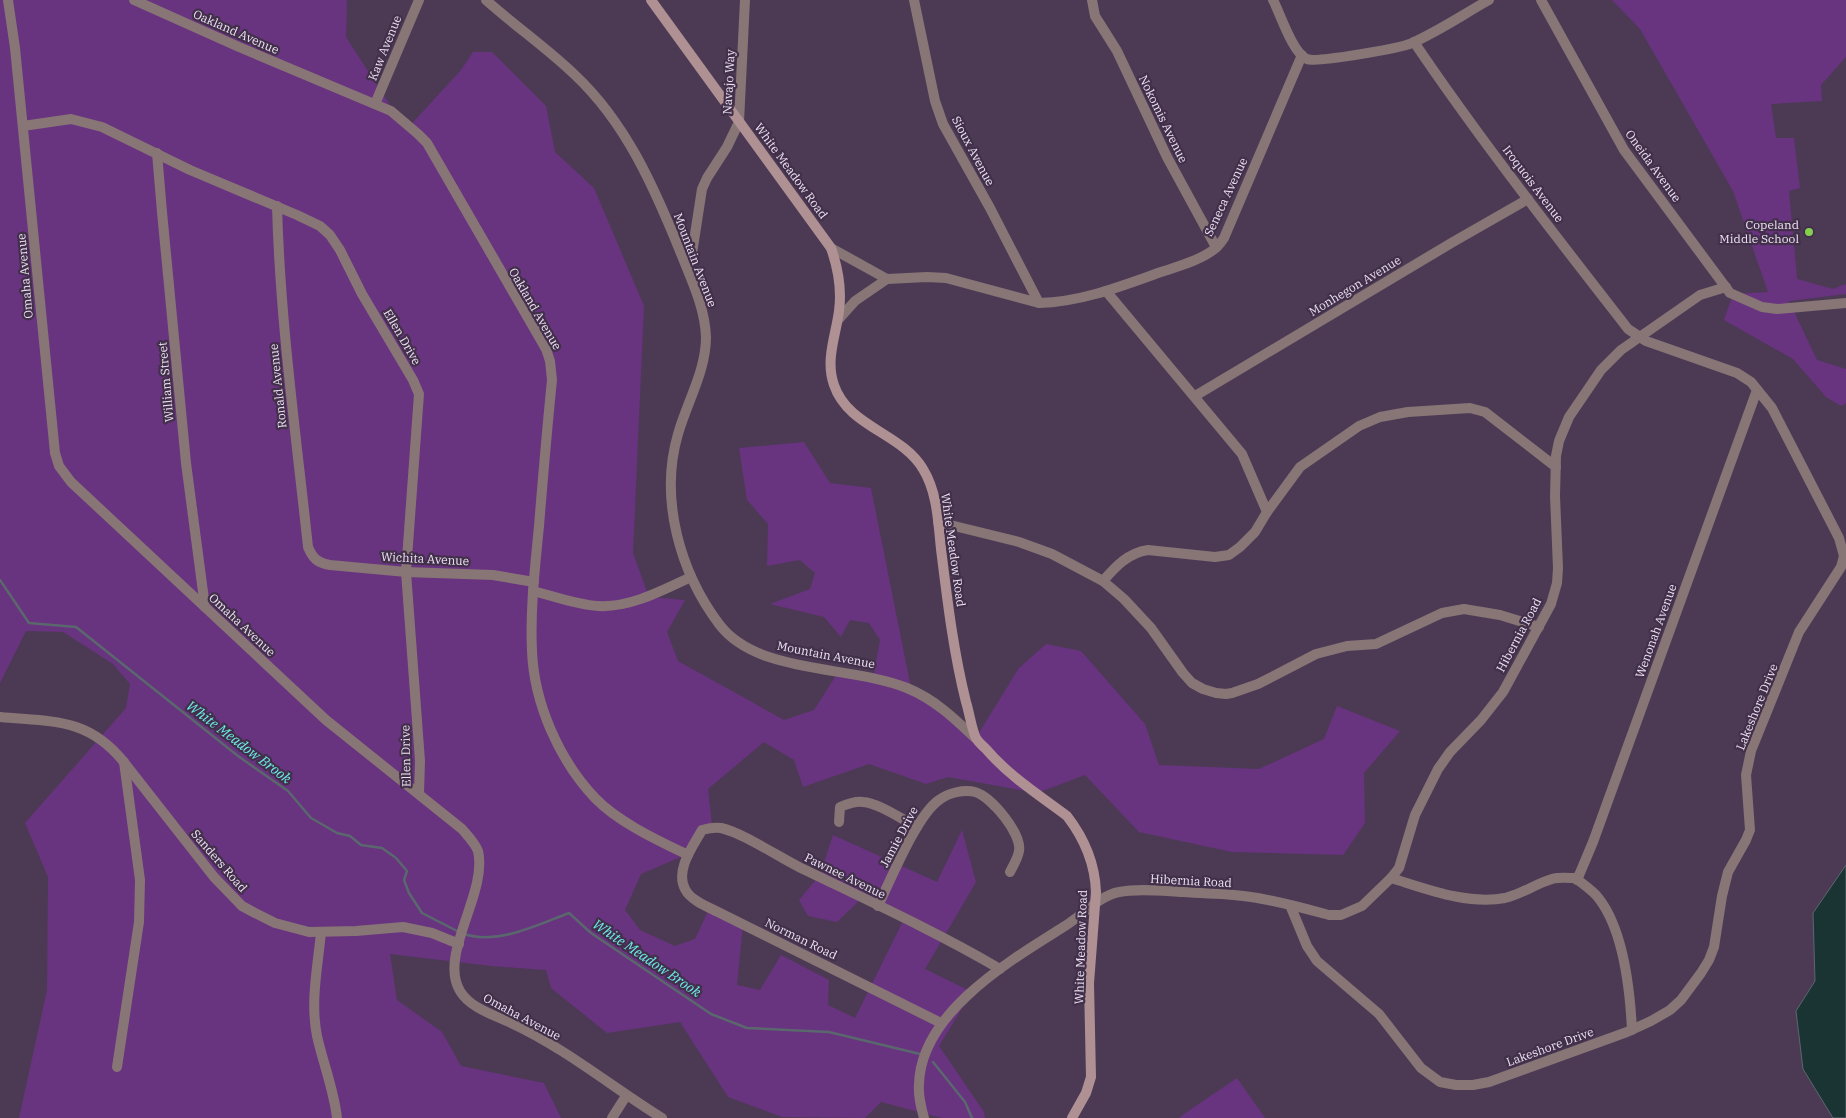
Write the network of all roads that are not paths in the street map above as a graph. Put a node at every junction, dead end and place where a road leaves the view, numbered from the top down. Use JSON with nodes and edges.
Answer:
{"nodes":[{"id":1,"x":8,"y":0,"type":"edge"},
{"id":2,"x":134,"y":0,"type":"edge"},
{"id":3,"x":419,"y":0,"type":"edge"},
{"id":4,"x":486,"y":0,"type":"edge"},
{"id":5,"x":652,"y":0,"type":"edge"},
{"id":6,"x":745,"y":0,"type":"edge"},
{"id":7,"x":914,"y":0,"type":"edge"},
{"id":8,"x":1092,"y":0,"type":"edge"},
{"id":9,"x":1273,"y":0,"type":"edge"},
{"id":10,"x":1489,"y":0,"type":"edge"},
{"id":11,"x":1541,"y":0,"type":"edge"},
{"id":12,"x":1414,"y":42,"type":"junction"},
{"id":13,"x":1302,"y":56,"type":"junction"},
{"id":14,"x":375,"y":104,"type":"junction"},
{"id":15,"x":739,"y":122,"type":"junction"},
{"id":16,"x":23,"y":126,"type":"junction"},
{"id":17,"x":158,"y":153,"type":"junction"},
{"id":18,"x":1528,"y":199,"type":"junction"},
{"id":19,"x":277,"y":206,"type":"junction"},
{"id":20,"x":1216,"y":247,"type":"junction"},
{"id":21,"x":831,"y":248,"type":"junction"},
{"id":22,"x":689,"y":274,"type":"junction"},
{"id":23,"x":887,"y":279,"type":"junction"},
{"id":24,"x":1726,"y":287,"type":"junction"},
{"id":25,"x":1106,"y":291,"type":"junction"},
{"id":26,"x":1039,"y":303,"type":"junction"},
{"id":27,"x":1846,"y":303,"type":"edge"},
{"id":28,"x":838,"y":320,"type":"junction"},
{"id":29,"x":1638,"y":337,"type":"junction"},
{"id":30,"x":1757,"y":390,"type":"junction"},
{"id":31,"x":1195,"y":396,"type":"junction"},
{"id":32,"x":1556,"y":468,"type":"junction"},
{"id":33,"x":1267,"y":512,"type":"junction"},
{"id":34,"x":938,"y":522,"type":"junction"},
{"id":35,"x":316,"y":560,"type":"joint"},
{"id":36,"x":406,"y":572,"type":"junction"},
{"id":37,"x":691,"y":577,"type":"junction"},
{"id":38,"x":1103,"y":582,"type":"junction"},
{"id":39,"x":534,"y":587,"type":"junction"},
{"id":40,"x":205,"y":607,"type":"junction"},
{"id":41,"x":1539,"y":628,"type":"junction"},
{"id":42,"x":0,"y":717,"type":"edge"},
{"id":43,"x":975,"y":738,"type":"junction"},
{"id":44,"x":124,"y":761,"type":"junction"},
{"id":45,"x":419,"y":794,"type":"junction"},
{"id":46,"x":839,"y":822,"type":"dead end"},
{"id":47,"x":917,"y":827,"type":"junction"},
{"id":48,"x":688,"y":855,"type":"junction"},
{"id":49,"x":1010,"y":872,"type":"dead end"},
{"id":50,"x":1392,"y":878,"type":"junction"},
{"id":51,"x":1577,"y":880,"type":"junction"},
{"id":52,"x":1290,"y":905,"type":"junction"},
{"id":53,"x":878,"y":906,"type":"junction"},
{"id":54,"x":1094,"y":906,"type":"junction"},
{"id":55,"x":321,"y":932,"type":"junction"},
{"id":56,"x":460,"y":941,"type":"junction"},
{"id":57,"x":1000,"y":969,"type":"junction"},
{"id":58,"x":942,"y":1023,"type":"junction"},
{"id":59,"x":1632,"y":1030,"type":"junction"},
{"id":60,"x":117,"y":1067,"type":"dead end"},
{"id":61,"x":626,"y":1096,"type":"junction"},
{"id":62,"x":337,"y":1118,"type":"edge"},
{"id":63,"x":612,"y":1118,"type":"edge"},
{"id":64,"x":662,"y":1118,"type":"edge"},
{"id":65,"x":924,"y":1118,"type":"edge"},
{"id":66,"x":1072,"y":1118,"type":"edge"}],
"edges":[{"from":1,"to":16,"type":"street","name":"Omaha Avenue"},
{"from":2,"to":14,"type":"street","name":"Oakland Avenue"},
{"from":3,"to":14,"type":"street","name":"Kaw Avenue"},
{"from":4,"to":22,"type":"street","name":"Mountain Avenue"},
{"from":5,"to":15,"type":"street","name":"White Meadow Road"},
{"from":6,"to":15,"type":"street","name":"Navajo Way"},
{"from":7,"to":26,"type":"street","name":"Sioux Avenue"},
{"from":8,"to":20,"type":"street","name":"Nokomis Avenue"},
{"from":9,"to":13,"type":"street"},
{"from":10,"to":12,"type":"street"},
{"from":11,"to":24,"type":"street","name":"Oneida Avenue"},
{"from":12,"to":13,"type":"street"},
{"from":12,"to":18,"type":"street","name":"Iroquois Avenue"},
{"from":13,"to":20,"type":"street","name":"Seneca Avenue"},
{"from":14,"to":39,"type":"street","name":"Oakland Avenue"},
{"from":15,"to":21,"type":"street","name":"White Meadow Road"},
{"from":15,"to":22,"type":"street","name":"Navajo Way"},
{"from":16,"to":17,"type":"street","name":"Ellen Drive"},
{"from":16,"to":40,"type":"street","name":"Omaha Avenue"},
{"from":17,"to":19,"type":"street","name":"Ellen Drive"},
{"from":17,"to":40,"type":"street","name":"William Street"},
{"from":18,"to":29,"type":"street","name":"Iroquois Avenue"},
{"from":18,"to":31,"type":"street","name":"Monhegon Avenue"},
{"from":19,"to":35,"type":"street","name":"Ronald Avenue"},
{"from":19,"to":36,"type":"street","name":"Ellen Drive"},
{"from":20,"to":25,"type":"street","name":"Seneca Avenue"},
{"from":21,"to":23,"type":"street"},
{"from":21,"to":28,"type":"street","name":"White Meadow Road"},
{"from":22,"to":37,"type":"street","name":"Mountain Avenue"},
{"from":23,"to":26,"type":"street","name":"Seneca Avenue"},
{"from":23,"to":28,"type":"street"},
{"from":24,"to":27,"type":"street"},
{"from":24,"to":29,"type":"street"},
{"from":25,"to":26,"type":"street","name":"Seneca Avenue"},
{"from":25,"to":31,"type":"street"},
{"from":28,"to":34,"type":"street","name":"White Meadow Road"},
{"from":29,"to":30,"type":"street","name":"Lakeshore Drive"},
{"from":29,"to":32,"type":"street","name":"Hibernia Road"},
{"from":30,"to":51,"type":"street","name":"Wenonah Avenue"},
{"from":30,"to":59,"type":"street","name":"Lakeshore Drive"},
{"from":31,"to":33,"type":"street"},
{"from":32,"to":33,"type":"street"},
{"from":32,"to":41,"type":"street","name":"Hibernia Road"},
{"from":33,"to":38,"type":"street"},
{"from":34,"to":38,"type":"street"},
{"from":34,"to":43,"type":"street","name":"White Meadow Road"},
{"from":35,"to":36,"type":"street","name":"Wichita Avenue"},
{"from":36,"to":39,"type":"street","name":"Wichita Avenue"},
{"from":36,"to":45,"type":"street","name":"Ellen Drive"},
{"from":37,"to":39,"type":"street","name":"Wichita Avenue"},
{"from":37,"to":43,"type":"street","name":"Mountain Avenue"},
{"from":38,"to":41,"type":"street"},
{"from":39,"to":48,"type":"street","name":"Oakland Avenue"},
{"from":40,"to":45,"type":"street","name":"Omaha Avenue"},
{"from":41,"to":50,"type":"street","name":"Hibernia Road"},
{"from":42,"to":44,"type":"street","name":"Sanders Road"},
{"from":43,"to":54,"type":"street","name":"White Meadow Road"},
{"from":44,"to":55,"type":"street","name":"Sanders Road"},
{"from":44,"to":60,"type":"street"},
{"from":45,"to":56,"type":"street","name":"Omaha Avenue"},
{"from":46,"to":47,"type":"street"},
{"from":47,"to":49,"type":"street","name":"Jamie Drive"},
{"from":47,"to":53,"type":"street","name":"Jamie Drive"},
{"from":48,"to":53,"type":"street","name":"Pawnee Avenue"},
{"from":48,"to":58,"type":"street","name":"Norman Road"},
{"from":50,"to":51,"type":"street"},
{"from":50,"to":52,"type":"street","name":"Hibernia Road"},
{"from":51,"to":59,"type":"street"},
{"from":52,"to":54,"type":"street","name":"Hibernia Road"},
{"from":52,"to":59,"type":"street","name":"Lakeshore Drive"},
{"from":53,"to":57,"type":"street","name":"Pawnee Avenue"},
{"from":54,"to":57,"type":"street","name":"Hibernia Road"},
{"from":54,"to":66,"type":"street","name":"White Meadow Road"},
{"from":55,"to":56,"type":"street","name":"Sanders Road"},
{"from":55,"to":62,"type":"street"},
{"from":56,"to":61,"type":"street","name":"Omaha Avenue"},
{"from":57,"to":58,"type":"street","name":"Hibernia Road"},
{"from":58,"to":65,"type":"street","name":"Hibernia Road"},
{"from":61,"to":63,"type":"street"},
{"from":61,"to":64,"type":"street","name":"Omaha Avenue"}]}
